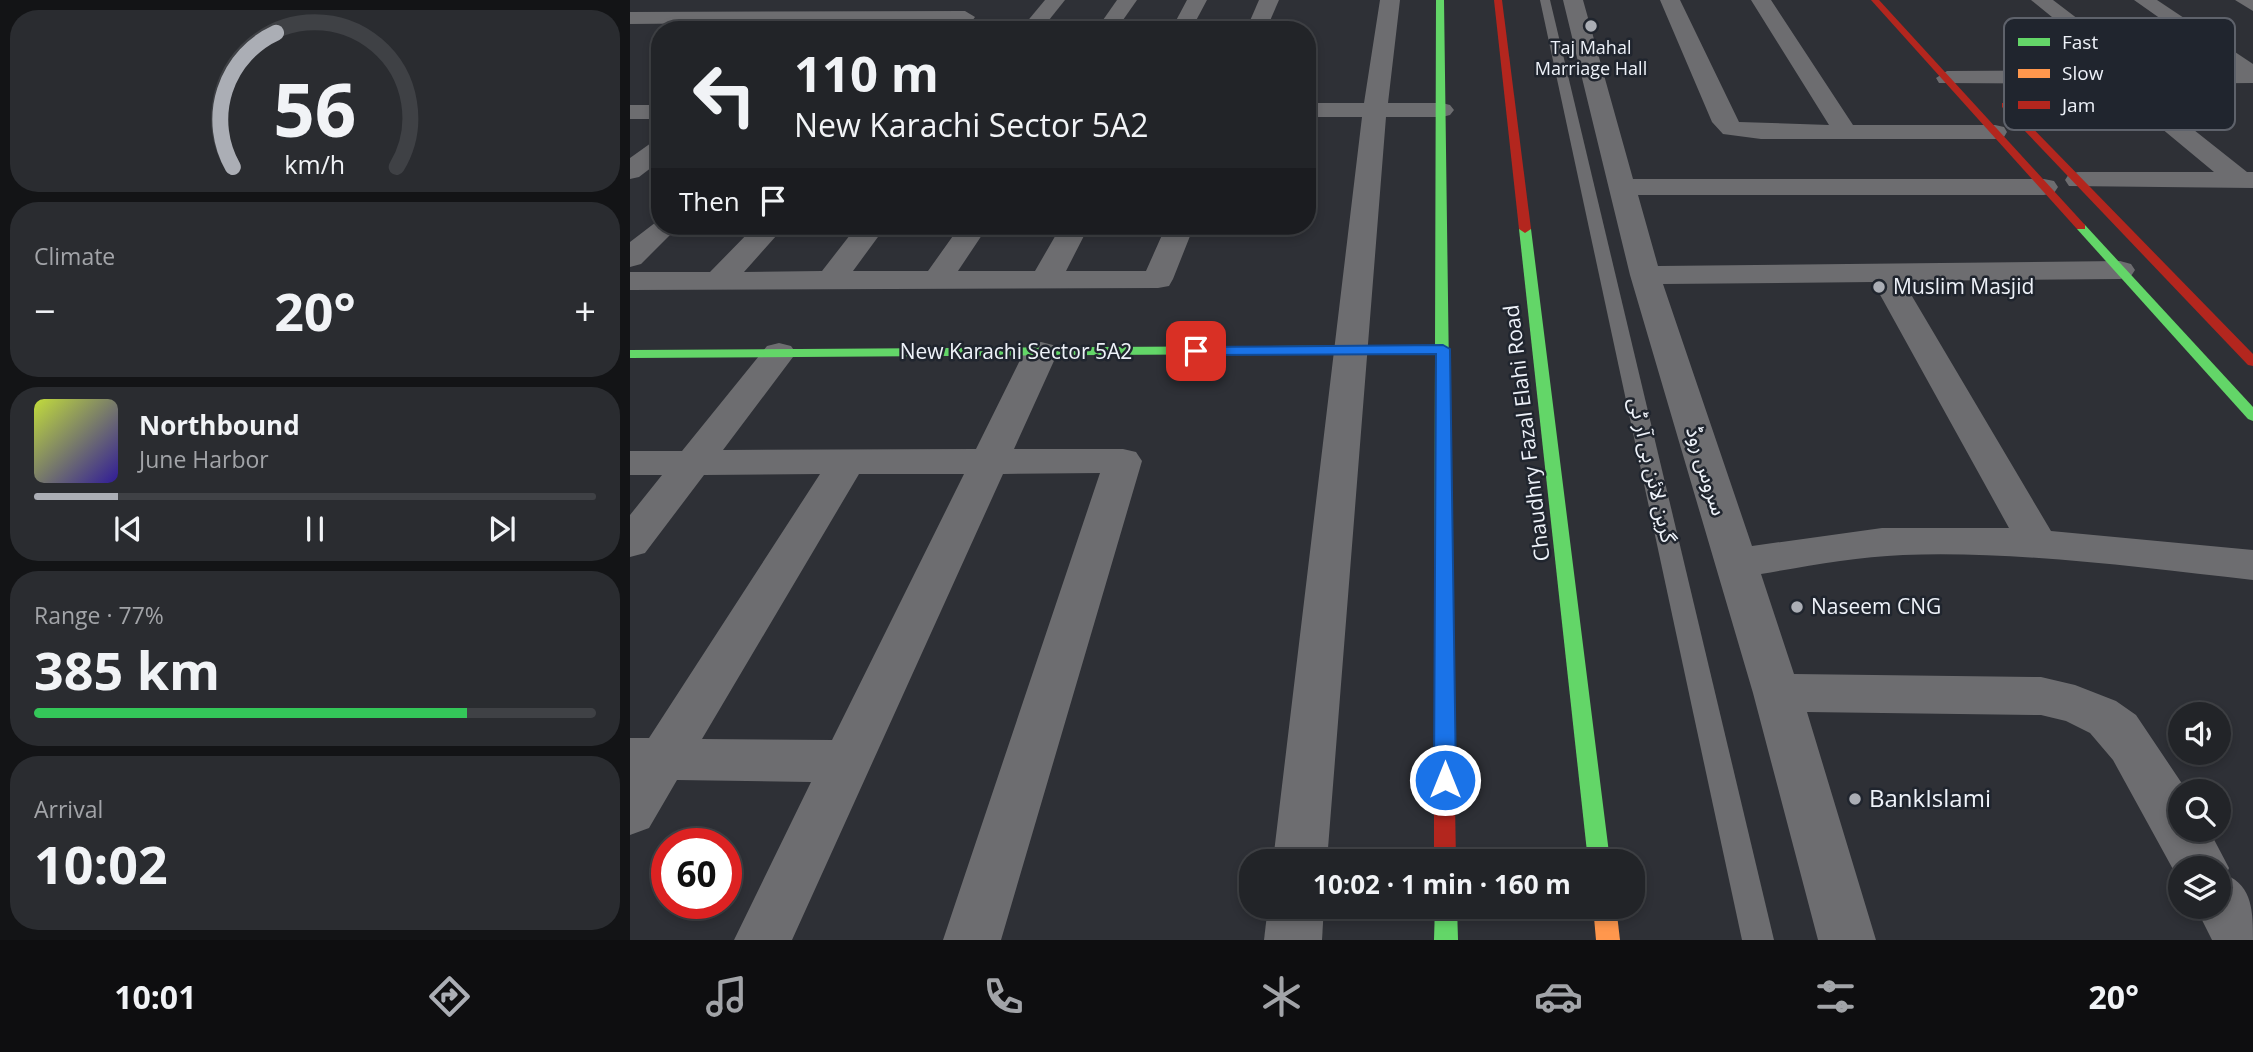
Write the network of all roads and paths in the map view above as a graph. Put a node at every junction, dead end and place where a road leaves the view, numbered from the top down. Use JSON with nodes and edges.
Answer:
{"nodes":[{"id":1,"x":657,"y":0,"type":"edge"},
{"id":2,"x":723,"y":0,"type":"edge"},
{"id":3,"x":788,"y":0,"type":"edge"},
{"id":4,"x":863,"y":0,"type":"edge"},
{"id":5,"x":983,"y":0,"type":"edge"},
{"id":6,"x":1055,"y":0,"type":"edge"},
{"id":7,"x":1127,"y":0,"type":"edge"},
{"id":8,"x":1197,"y":0,"type":"edge"},
{"id":9,"x":1269,"y":0,"type":"edge"},
{"id":10,"x":1390,"y":0,"type":"edge"},
{"id":11,"x":1440,"y":0,"type":"edge"},
{"id":12,"x":1498,"y":0,"type":"edge"},
{"id":13,"x":1545,"y":0,"type":"edge"},
{"id":14,"x":1573,"y":0,"type":"edge"},
{"id":15,"x":1670,"y":0,"type":"edge"},
{"id":16,"x":1761,"y":0,"type":"edge"},
{"id":17,"x":1875,"y":0,"type":"edge"},
{"id":18,"x":2041,"y":0,"type":"edge"},
{"id":19,"x":2144,"y":0,"type":"edge"},
{"id":20,"x":2245,"y":0,"type":"edge"},
{"id":21,"x":2253,"y":5,"type":"edge"},
{"id":22,"x":630,"y":17,"type":"edge"},
{"id":23,"x":696,"y":18,"type":"junction"},
{"id":24,"x":764,"y":18,"type":"junction"},
{"id":25,"x":841,"y":18,"type":"junction"},
{"id":26,"x":2064,"y":18,"type":"edge"},
{"id":27,"x":2168,"y":18,"type":"edge"},
{"id":28,"x":900,"y":21,"type":"edge"},
{"id":29,"x":962,"y":21,"type":"edge"},
{"id":30,"x":1038,"y":21,"type":"edge"},
{"id":31,"x":1113,"y":21,"type":"edge"},
{"id":32,"x":1186,"y":21,"type":"edge"},
{"id":33,"x":1260,"y":21,"type":"edge"},
{"id":34,"x":1961,"y":58,"type":"dead end"},
{"id":35,"x":2246,"y":75,"type":"edge"},
{"id":36,"x":1947,"y":78,"type":"junction"},
{"id":37,"x":1980,"y":78,"type":"junction"},
{"id":38,"x":2004,"y":78,"type":"edge"},
{"id":39,"x":2253,"y":92,"type":"edge"},
{"id":40,"x":2004,"y":103,"type":"edge"},
{"id":41,"x":1316,"y":110,"type":"edge"},
{"id":42,"x":1375,"y":110,"type":"junction"},
{"id":43,"x":1442,"y":110,"type":"junction"},
{"id":44,"x":630,"y":112,"type":"edge"},
{"id":45,"x":651,"y":112,"type":"edge"},
{"id":46,"x":2030,"y":130,"type":"edge"},
{"id":47,"x":2182,"y":130,"type":"edge"},
{"id":48,"x":1845,"y":131,"type":"junction"},
{"id":49,"x":1995,"y":132,"type":"junction"},
{"id":50,"x":651,"y":155,"type":"edge"},
{"id":51,"x":630,"y":171,"type":"edge"},
{"id":52,"x":2078,"y":180,"type":"junction"},
{"id":53,"x":2247,"y":180,"type":"edge"},
{"id":54,"x":1622,"y":187,"type":"junction"},
{"id":55,"x":2044,"y":187,"type":"junction"},
{"id":56,"x":655,"y":235,"type":"edge"},
{"id":57,"x":762,"y":235,"type":"edge"},
{"id":58,"x":865,"y":235,"type":"edge"},
{"id":59,"x":968,"y":235,"type":"edge"},
{"id":60,"x":1070,"y":235,"type":"edge"},
{"id":61,"x":1176,"y":235,"type":"edge"},
{"id":62,"x":630,"y":258,"type":"edge"},
{"id":63,"x":2120,"y":270,"type":"junction"},
{"id":64,"x":1882,"y":271,"type":"junction"},
{"id":65,"x":1645,"y":275,"type":"junction"},
{"id":66,"x":719,"y":280,"type":"junction"},
{"id":67,"x":831,"y":280,"type":"junction"},
{"id":68,"x":937,"y":280,"type":"junction"},
{"id":69,"x":630,"y":281,"type":"edge"},
{"id":70,"x":1045,"y":281,"type":"junction"},
{"id":71,"x":1443,"y":349,"type":"junction"},
{"id":72,"x":1351,"y":350,"type":"junction"},
{"id":73,"x":1041,"y":352,"type":"junction"},
{"id":74,"x":779,"y":354,"type":"junction"},
{"id":75,"x":630,"y":355,"type":"edge"},
{"id":76,"x":2253,"y":362,"type":"edge"},
{"id":77,"x":2235,"y":397,"type":"junction"},
{"id":78,"x":2253,"y":397,"type":"edge"},
{"id":79,"x":2253,"y":416,"type":"edge"},
{"id":80,"x":989,"y":461,"type":"junction"},
{"id":81,"x":847,"y":462,"type":"junction"},
{"id":82,"x":630,"y":463,"type":"edge"},
{"id":83,"x":693,"y":463,"type":"junction"},
{"id":84,"x":2038,"y":542,"type":"junction"},
{"id":85,"x":630,"y":543,"type":"edge"},
{"id":86,"x":1735,"y":564,"type":"junction"},
{"id":87,"x":2253,"y":565,"type":"edge"},
{"id":88,"x":1777,"y":693,"type":"junction"},
{"id":89,"x":646,"y":759,"type":"edge"},
{"id":90,"x":848,"y":761,"type":"junction"},
{"id":91,"x":630,"y":812,"type":"edge"},
{"id":92,"x":1301,"y":849,"type":"edge"},
{"id":93,"x":1445,"y":849,"type":"edge"},
{"id":94,"x":1598,"y":849,"type":"edge"},
{"id":95,"x":2195,"y":856,"type":"edge"},
{"id":96,"x":1295,"y":919,"type":"edge"},
{"id":97,"x":1446,"y":919,"type":"edge"},
{"id":98,"x":1606,"y":919,"type":"edge"},
{"id":99,"x":2231,"y":919,"type":"edge"},
{"id":100,"x":763,"y":940,"type":"edge"},
{"id":101,"x":972,"y":940,"type":"edge"},
{"id":102,"x":1293,"y":940,"type":"edge"},
{"id":103,"x":1446,"y":940,"type":"edge"},
{"id":104,"x":1608,"y":940,"type":"edge"},
{"id":105,"x":1758,"y":940,"type":"edge"},
{"id":106,"x":1847,"y":940,"type":"edge"},
{"id":107,"x":2243,"y":940,"type":"edge"}],
"edges":[{"from":1,"to":22,"type":"street"},
{"from":2,"to":23,"type":"street"},
{"from":3,"to":24,"type":"street"},
{"from":4,"to":25,"type":"street"},
{"from":5,"to":29,"type":"street"},
{"from":6,"to":30,"type":"street"},
{"from":7,"to":31,"type":"street"},
{"from":8,"to":32,"type":"street"},
{"from":9,"to":33,"type":"street"},
{"from":10,"to":42,"type":"street"},
{"from":11,"to":43,"type":"main road"},
{"from":12,"to":94,"type":"main road","name":"Chaudhry Fazal Elahi Road"},
{"from":13,"to":105,"type":"lane","name":"گرین لائن بی آر ٹی"},
{"from":14,"to":54,"type":"street","name":"سروس روڈ"},
{"from":15,"to":48,"type":"street"},
{"from":16,"to":48,"type":"street"},
{"from":17,"to":36,"type":"main road"},
{"from":18,"to":26,"type":"street"},
{"from":19,"to":27,"type":"street"},
{"from":20,"to":21,"type":"street"},
{"from":22,"to":23,"type":"street"},
{"from":23,"to":24,"type":"street"},
{"from":24,"to":25,"type":"street"},
{"from":25,"to":28,"type":"street"},
{"from":34,"to":37,"type":"main road"},
{"from":35,"to":39,"type":"street"},
{"from":36,"to":37,"type":"street"},
{"from":36,"to":49,"type":"main road"},
{"from":37,"to":38,"type":"street"},
{"from":37,"to":40,"type":"main road"},
{"from":41,"to":42,"type":"street"},
{"from":42,"to":43,"type":"street"},
{"from":42,"to":72,"type":"street"},
{"from":43,"to":71,"type":"main road"},
{"from":44,"to":45,"type":"street"},
{"from":46,"to":52,"type":"main road"},
{"from":47,"to":53,"type":"street"},
{"from":48,"to":49,"type":"street"},
{"from":49,"to":55,"type":"main road"},
{"from":50,"to":51,"type":"street"},
{"from":52,"to":53,"type":"street"},
{"from":52,"to":76,"type":"main road"},
{"from":54,"to":55,"type":"street"},
{"from":54,"to":65,"type":"street","name":"سروس روڈ"},
{"from":55,"to":63,"type":"main road"},
{"from":56,"to":62,"type":"street"},
{"from":57,"to":66,"type":"street"},
{"from":58,"to":67,"type":"street"},
{"from":59,"to":68,"type":"street"},
{"from":60,"to":70,"type":"street"},
{"from":61,"to":70,"type":"street"},
{"from":63,"to":64,"type":"street"},
{"from":63,"to":77,"type":"main road"},
{"from":64,"to":65,"type":"street"},
{"from":64,"to":84,"type":"street"},
{"from":65,"to":86,"type":"street","name":"سروس روڈ"},
{"from":66,"to":67,"type":"street"},
{"from":66,"to":69,"type":"street"},
{"from":67,"to":68,"type":"street"},
{"from":68,"to":70,"type":"street"},
{"from":71,"to":72,"type":"main road","name":"New Karachi Sector 5A2"},
{"from":71,"to":93,"type":"main road"},
{"from":72,"to":73,"type":"main road","name":"New Karachi Sector 5A2"},
{"from":72,"to":92,"type":"street"},
{"from":73,"to":74,"type":"main road","name":"New Karachi Sector 5A2"},
{"from":73,"to":80,"type":"street"},
{"from":74,"to":75,"type":"main road","name":"New Karachi Sector 5A2"},
{"from":74,"to":83,"type":"street"},
{"from":77,"to":78,"type":"main road"},
{"from":77,"to":79,"type":"main road"},
{"from":80,"to":81,"type":"street"},
{"from":80,"to":90,"type":"street"},
{"from":80,"to":101,"type":"street"},
{"from":81,"to":83,"type":"street"},
{"from":81,"to":89,"type":"street"},
{"from":82,"to":83,"type":"street"},
{"from":83,"to":85,"type":"street"},
{"from":84,"to":86,"type":"street"},
{"from":84,"to":87,"type":"street"},
{"from":86,"to":88,"type":"street","name":"سروس روڈ"},
{"from":88,"to":95,"type":"street"},
{"from":88,"to":106,"type":"street","name":"سروس روڈ"},
{"from":89,"to":90,"type":"street"},
{"from":89,"to":91,"type":"street"},
{"from":90,"to":100,"type":"street"},
{"from":96,"to":102,"type":"street"},
{"from":97,"to":103,"type":"main road"},
{"from":98,"to":104,"type":"main road"},
{"from":99,"to":107,"type":"street"}]}
